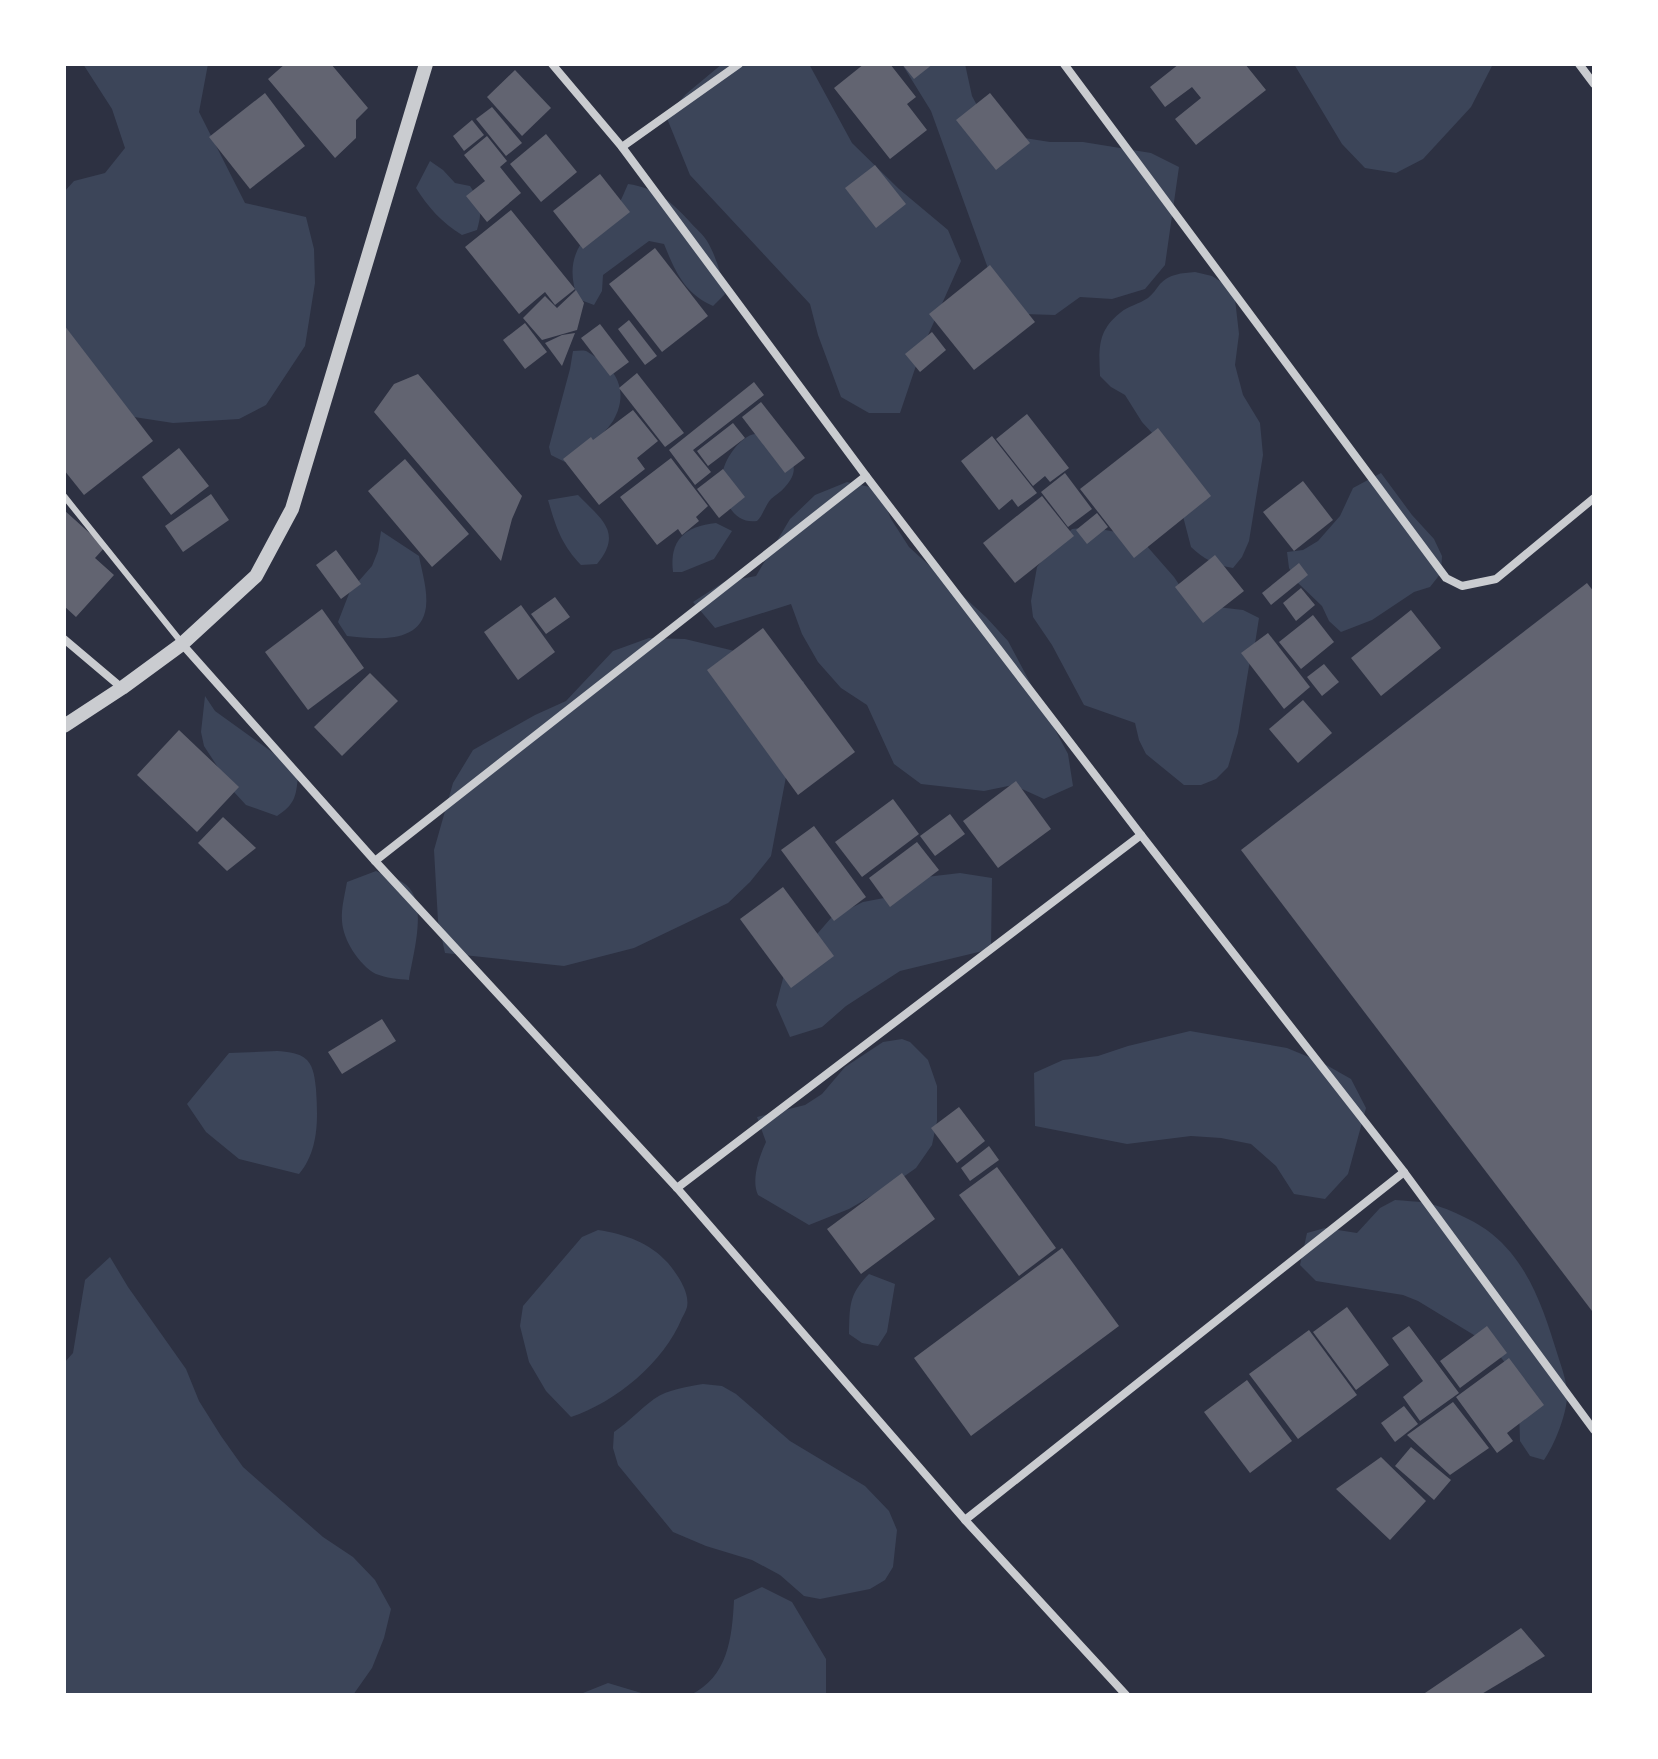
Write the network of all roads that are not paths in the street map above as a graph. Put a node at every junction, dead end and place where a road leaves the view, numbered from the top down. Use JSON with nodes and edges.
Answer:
{"nodes":[{"id":1,"x":426,"y":64,"type":"edge"},
{"id":2,"x":552,"y":64,"type":"edge"},
{"id":3,"x":739,"y":64,"type":"edge"},
{"id":4,"x":1064,"y":64,"type":"edge"},
{"id":5,"x":1579,"y":64,"type":"edge"},
{"id":6,"x":1594,"y":84,"type":"edge"},
{"id":7,"x":622,"y":147,"type":"junction"},
{"id":8,"x":866,"y":476,"type":"junction"},
{"id":9,"x":64,"y":496,"type":"edge"},
{"id":10,"x":1594,"y":498,"type":"edge"},
{"id":11,"x":64,"y":639,"type":"edge"},
{"id":12,"x":182,"y":644,"type":"junction"},
{"id":13,"x":122,"y":688,"type":"junction"},
{"id":14,"x":64,"y":726,"type":"edge"},
{"id":15,"x":1141,"y":835,"type":"junction"},
{"id":16,"x":375,"y":861,"type":"junction"},
{"id":17,"x":1404,"y":1172,"type":"junction"},
{"id":18,"x":677,"y":1188,"type":"junction"},
{"id":19,"x":1594,"y":1430,"type":"edge"},
{"id":20,"x":965,"y":1520,"type":"junction"},
{"id":21,"x":1126,"y":1695,"type":"edge"}],
"edges":[{"from":1,"to":12,"type":"street"},
{"from":2,"to":7,"type":"street"},
{"from":3,"to":7,"type":"street"},
{"from":4,"to":10,"type":"street"},
{"from":5,"to":6,"type":"street"},
{"from":7,"to":8,"type":"street"},
{"from":8,"to":15,"type":"street"},
{"from":8,"to":16,"type":"street"},
{"from":9,"to":12,"type":"lane"},
{"from":11,"to":13,"type":"street"},
{"from":12,"to":13,"type":"street"},
{"from":12,"to":16,"type":"street"},
{"from":13,"to":14,"type":"street"},
{"from":15,"to":17,"type":"street"},
{"from":15,"to":18,"type":"street"},
{"from":16,"to":18,"type":"street"},
{"from":17,"to":19,"type":"street"},
{"from":17,"to":20,"type":"street"},
{"from":18,"to":20,"type":"street"},
{"from":20,"to":21,"type":"street"}]}
